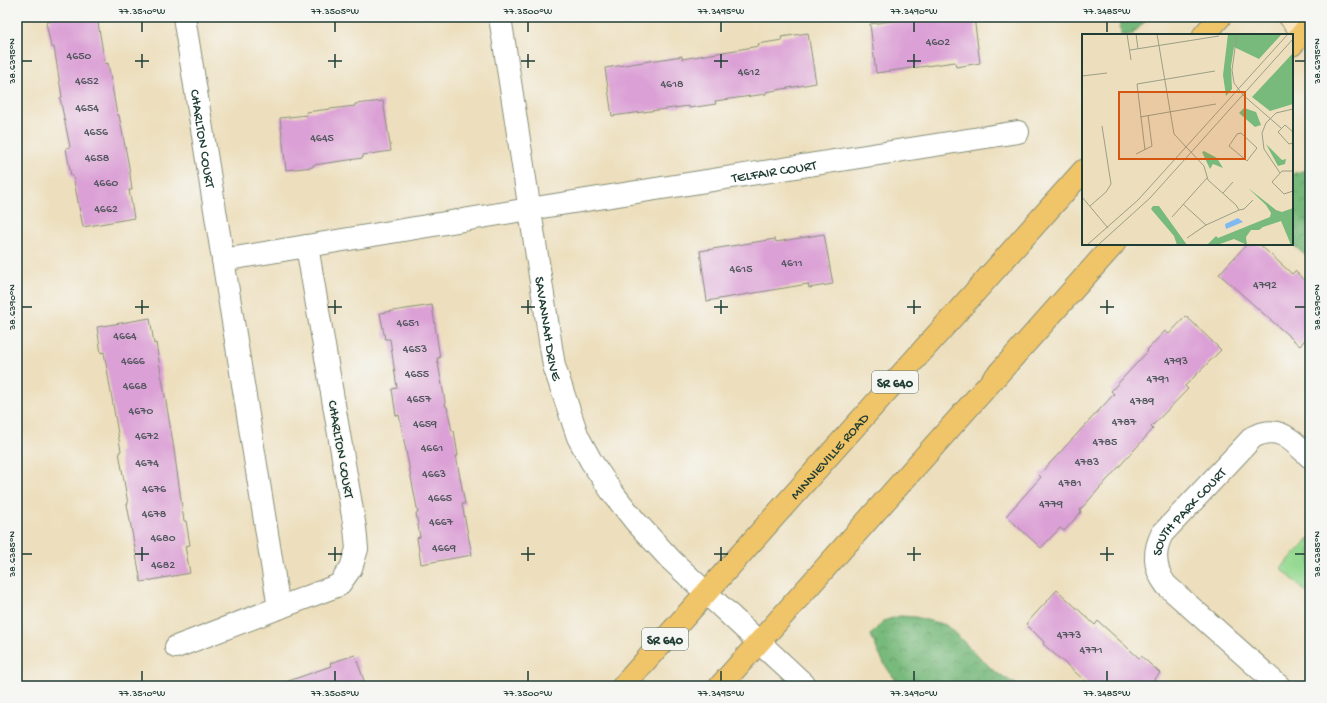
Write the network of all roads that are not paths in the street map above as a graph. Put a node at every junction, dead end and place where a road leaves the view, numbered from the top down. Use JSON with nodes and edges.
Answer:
{"nodes":[{"id":1,"x":184,"y":17,"type":"edge"},
{"id":2,"x":500,"y":17,"type":"edge"},
{"id":3,"x":1220,"y":17,"type":"edge"},
{"id":4,"x":1205,"y":34,"type":"edge"},
{"id":5,"x":1018,"y":132,"type":"dead end"},
{"id":6,"x":1082,"y":172,"type":"edge"},
{"id":7,"x":529,"y":209,"type":"junction"},
{"id":8,"x":1113,"y":245,"type":"edge"},
{"id":9,"x":307,"y":246,"type":"junction"},
{"id":10,"x":223,"y":260,"type":"junction"},
{"id":11,"x":1310,"y":457,"type":"edge"},
{"id":12,"x":706,"y":592,"type":"junction"},
{"id":13,"x":279,"y":608,"type":"junction"},
{"id":14,"x":760,"y":643,"type":"junction"},
{"id":15,"x":176,"y":647,"type":"dead end"},
{"id":16,"x":623,"y":686,"type":"edge"},
{"id":17,"x":720,"y":686,"type":"edge"},
{"id":18,"x":806,"y":686,"type":"edge"},
{"id":19,"x":1279,"y":686,"type":"edge"}],
"edges":[{"from":1,"to":10,"type":"street","name":"CHARLTON COURT"},
{"from":2,"to":7,"type":"street","name":"SAVANNAH DRIVE"},
{"from":3,"to":4,"type":"main road"},
{"from":5,"to":7,"type":"street","name":"TELFAIR COURT"},
{"from":6,"to":12,"type":"main road","name":"MINNIEVILLE ROAD","number":"SR 640"},
{"from":7,"to":9,"type":"street"},
{"from":7,"to":12,"type":"street","name":"SAVANNAH DRIVE"},
{"from":8,"to":14,"type":"main road"},
{"from":9,"to":10,"type":"street"},
{"from":9,"to":13,"type":"street","name":"CHARLTON COURT"},
{"from":10,"to":13,"type":"street","name":"CHARLTON COURT"},
{"from":11,"to":19,"type":"street","name":"SOUTH PARK COURT"},
{"from":12,"to":14,"type":"street","name":"SAVANNAH DRIVE"},
{"from":12,"to":16,"type":"main road","name":"MINNIEVILLE ROAD","number":"SR 640"},
{"from":13,"to":15,"type":"street","name":"CHARLTON COURT"},
{"from":14,"to":17,"type":"main road"},
{"from":14,"to":18,"type":"street","name":"SAVANNAH DRIVE"}]}
